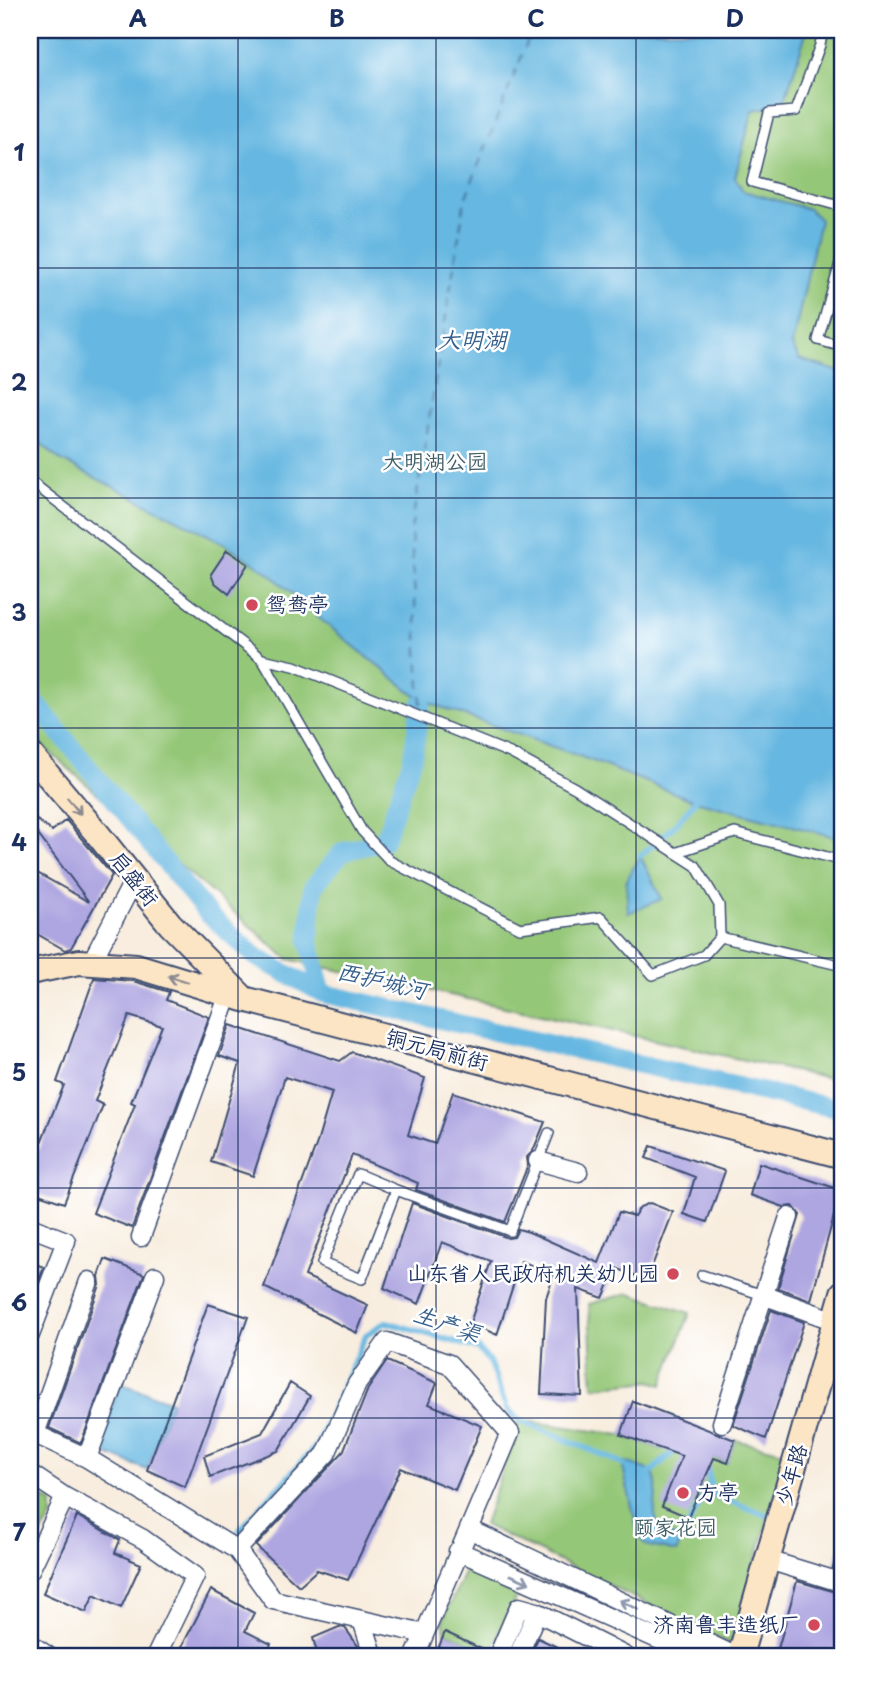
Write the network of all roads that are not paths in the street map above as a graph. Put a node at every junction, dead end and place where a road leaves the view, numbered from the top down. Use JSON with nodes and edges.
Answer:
{"nodes":[{"id":1,"x":823,"y":30,"type":"edge"},
{"id":2,"x":843,"y":207,"type":"edge"},
{"id":3,"x":843,"y":254,"type":"edge"},
{"id":4,"x":843,"y":347,"type":"edge"},
{"id":5,"x":30,"y":481,"type":"edge"},
{"id":6,"x":261,"y":659,"type":"junction"},
{"id":7,"x":30,"y":754,"type":"edge"},
{"id":8,"x":671,"y":851,"type":"junction"},
{"id":9,"x":843,"y":861,"type":"edge"},
{"id":10,"x":134,"y":880,"type":"junction"},
{"id":11,"x":720,"y":937,"type":"junction"},
{"id":12,"x":90,"y":963,"type":"junction"},
{"id":13,"x":843,"y":966,"type":"edge"},
{"id":14,"x":30,"y":972,"type":"edge"},
{"id":15,"x":236,"y":997,"type":"junction"},
{"id":16,"x":549,"y":1133,"type":"dead end"},
{"id":17,"x":843,"y":1156,"type":"edge"},
{"id":18,"x":538,"y":1161,"type":"junction"},
{"id":19,"x":578,"y":1172,"type":"dead end"},
{"id":20,"x":396,"y":1190,"type":"junction"},
{"id":21,"x":789,"y":1217,"type":"dead end"},
{"id":22,"x":30,"y":1227,"type":"edge"},
{"id":23,"x":141,"y":1237,"type":"dead end"},
{"id":24,"x":702,"y":1275,"type":"dead end"},
{"id":25,"x":155,"y":1276,"type":"dead end"},
{"id":26,"x":89,"y":1281,"type":"dead end"},
{"id":27,"x":843,"y":1293,"type":"edge"},
{"id":28,"x":763,"y":1295,"type":"junction"},
{"id":29,"x":835,"y":1321,"type":"junction"},
{"id":30,"x":30,"y":1335,"type":"edge"},
{"id":31,"x":722,"y":1423,"type":"dead end"},
{"id":32,"x":87,"y":1458,"type":"junction"},
{"id":33,"x":30,"y":1475,"type":"edge"},
{"id":34,"x":65,"y":1497,"type":"junction"},
{"id":35,"x":469,"y":1529,"type":"junction"},
{"id":36,"x":237,"y":1550,"type":"junction"},
{"id":37,"x":458,"y":1551,"type":"junction"},
{"id":38,"x":768,"y":1560,"type":"junction"},
{"id":39,"x":30,"y":1570,"type":"edge"},
{"id":40,"x":843,"y":1583,"type":"edge"},
{"id":41,"x":537,"y":1612,"type":"junction"},
{"id":42,"x":362,"y":1620,"type":"junction"},
{"id":43,"x":424,"y":1634,"type":"junction"},
{"id":44,"x":30,"y":1644,"type":"edge"},
{"id":45,"x":48,"y":1656,"type":"edge"},
{"id":46,"x":156,"y":1656,"type":"edge"},
{"id":47,"x":376,"y":1656,"type":"edge"},
{"id":48,"x":415,"y":1656,"type":"edge"},
{"id":49,"x":498,"y":1656,"type":"edge"},
{"id":50,"x":519,"y":1656,"type":"edge"},
{"id":51,"x":625,"y":1656,"type":"edge"},
{"id":52,"x":696,"y":1656,"type":"edge"},
{"id":53,"x":738,"y":1656,"type":"edge"}],
"edges":[{"from":1,"to":2,"type":"lane"},
{"from":3,"to":4,"type":"lane"},
{"from":5,"to":6,"type":"lane"},
{"from":6,"to":8,"type":"lane"},
{"from":6,"to":11,"type":"lane"},
{"from":7,"to":10,"type":"street","name":"启盛街","one_way":true},
{"from":8,"to":9,"type":"lane"},
{"from":8,"to":11,"type":"lane"},
{"from":10,"to":12,"type":"street"},
{"from":10,"to":15,"type":"street","name":"启盛街"},
{"from":11,"to":13,"type":"lane"},
{"from":12,"to":14,"type":"street","name":"铜元局前街"},
{"from":15,"to":12,"type":"street","name":"铜元局前街","one_way":true},
{"from":15,"to":17,"type":"street","name":"铜元局前街"},
{"from":15,"to":23,"type":"street"},
{"from":16,"to":18,"type":"lane"},
{"from":18,"to":19,"type":"street"},
{"from":18,"to":20,"type":"lane"},
{"from":20,"to":20,"type":"lane"},
{"from":21,"to":28,"type":"street"},
{"from":22,"to":30,"type":"street"},
{"from":24,"to":28,"type":"lane"},
{"from":25,"to":32,"type":"street"},
{"from":26,"to":32,"type":"street"},
{"from":27,"to":29,"type":"street","name":"少年路"},
{"from":28,"to":29,"type":"street"},
{"from":28,"to":31,"type":"street"},
{"from":29,"to":38,"type":"street","name":"少年路"},
{"from":32,"to":36,"type":"street"},
{"from":33,"to":34,"type":"street"},
{"from":34,"to":39,"type":"street"},
{"from":34,"to":46,"type":"street"},
{"from":35,"to":36,"type":"street"},
{"from":35,"to":37,"type":"street"},
{"from":53,"to":35,"type":"street","one_way":true},
{"from":36,"to":42,"type":"street"},
{"from":37,"to":43,"type":"street"},
{"from":37,"to":52,"type":"street","one_way":true},
{"from":38,"to":40,"type":"street"},
{"from":38,"to":53,"type":"street","name":"少年路"},
{"from":41,"to":49,"type":"street"},
{"from":41,"to":50,"type":"street"},
{"from":41,"to":51,"type":"street"},
{"from":42,"to":43,"type":"street"},
{"from":42,"to":47,"type":"street"},
{"from":43,"to":48,"type":"street"},
{"from":44,"to":45,"type":"street"}]}
